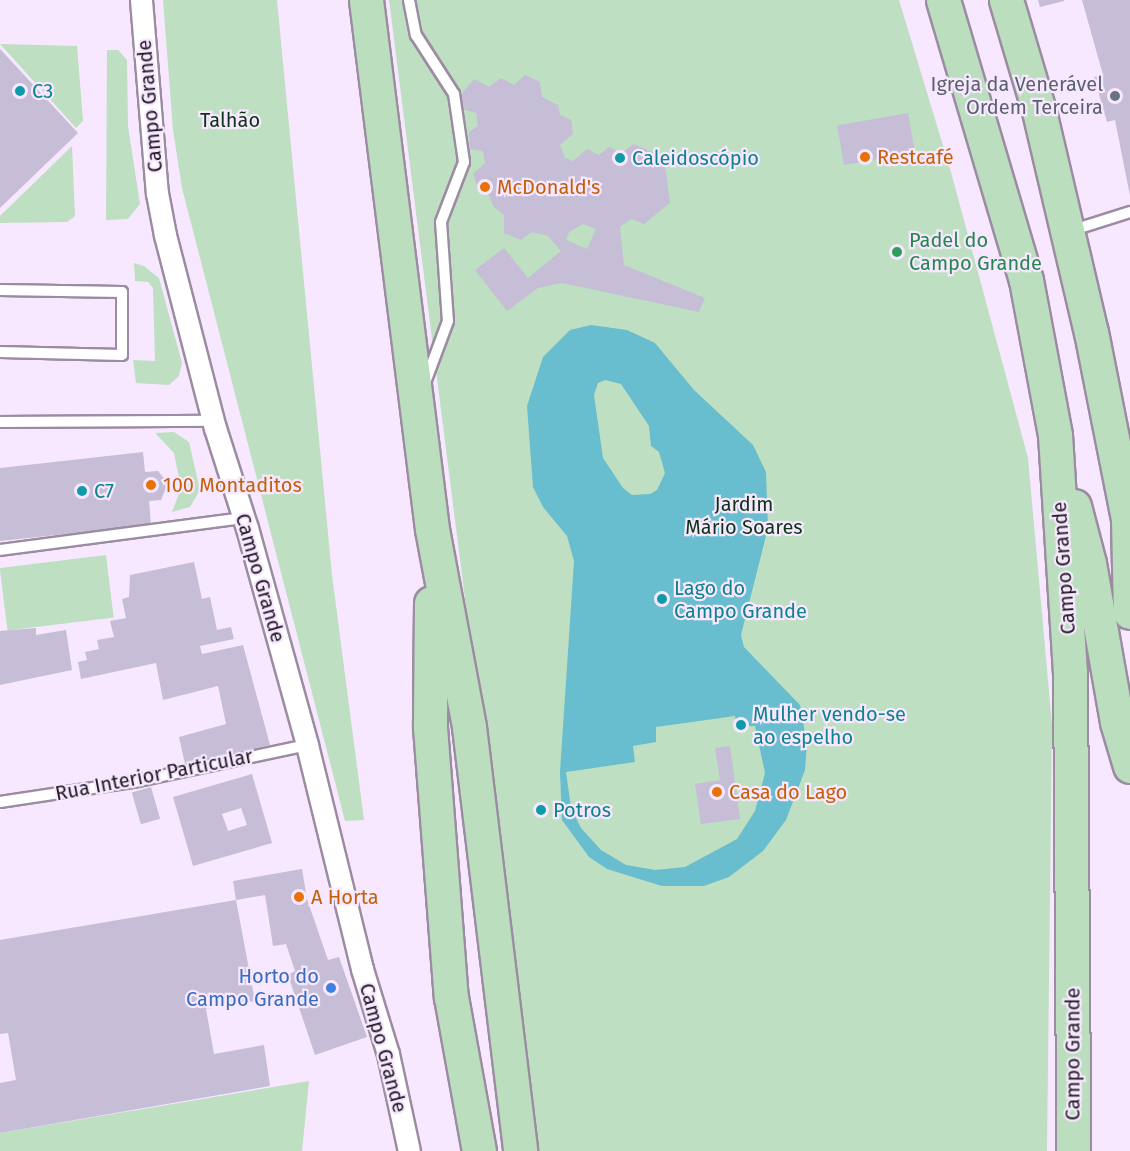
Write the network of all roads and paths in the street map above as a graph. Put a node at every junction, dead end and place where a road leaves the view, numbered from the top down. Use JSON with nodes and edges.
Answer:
{"nodes":[{"id":1,"x":141,"y":0,"type":"edge"},
{"id":2,"x":366,"y":0,"type":"edge"},
{"id":3,"x":409,"y":0,"type":"edge"},
{"id":4,"x":943,"y":0,"type":"edge"},
{"id":5,"x":1006,"y":0,"type":"edge"},
{"id":6,"x":1130,"y":212,"type":"edge"},
{"id":7,"x":1069,"y":231,"type":"junction"},
{"id":8,"x":0,"y":290,"type":"edge"},
{"id":9,"x":0,"y":352,"type":"edge"},
{"id":10,"x":418,"y":404,"type":"junction"},
{"id":11,"x":213,"y":421,"type":"junction"},
{"id":12,"x":0,"y":422,"type":"edge"},
{"id":13,"x":1055,"y":435,"type":"junction"},
{"id":14,"x":244,"y":518,"type":"junction"},
{"id":15,"x":432,"y":529,"type":"junction"},
{"id":16,"x":0,"y":550,"type":"edge"},
{"id":17,"x":1130,"y":612,"type":"edge"},
{"id":18,"x":307,"y":745,"type":"junction"},
{"id":19,"x":1130,"y":766,"type":"edge"},
{"id":20,"x":0,"y":802,"type":"edge"},
{"id":21,"x":409,"y":1151,"type":"edge"},
{"id":22,"x":479,"y":1151,"type":"edge"},
{"id":23,"x":520,"y":1151,"type":"edge"},
{"id":24,"x":1074,"y":1151,"type":"edge"}],
"edges":[{"from":1,"to":11,"type":"street","name":"Campo Grande"},
{"from":2,"to":10,"type":"main road"},
{"from":3,"to":10,"type":"lane"},
{"from":4,"to":13,"type":"main road","name":"Campo Grande"},
{"from":5,"to":7,"type":"main road"},
{"from":6,"to":7,"type":"lane"},
{"from":7,"to":17,"type":"main road"},
{"from":8,"to":9,"type":"lane"},
{"from":10,"to":15,"type":"main road"},
{"from":11,"to":12,"type":"lane"},
{"from":11,"to":14,"type":"street","name":"Campo Grande"},
{"from":13,"to":19,"type":"main road"},
{"from":13,"to":24,"type":"main road","name":"Campo Grande"},
{"from":14,"to":16,"type":"lane"},
{"from":14,"to":18,"type":"street","name":"Campo Grande"},
{"from":15,"to":22,"type":"main road"},
{"from":15,"to":23,"type":"main road"},
{"from":18,"to":20,"type":"lane","name":"Rua Interior Particular"},
{"from":18,"to":21,"type":"street","name":"Campo Grande"}]}
